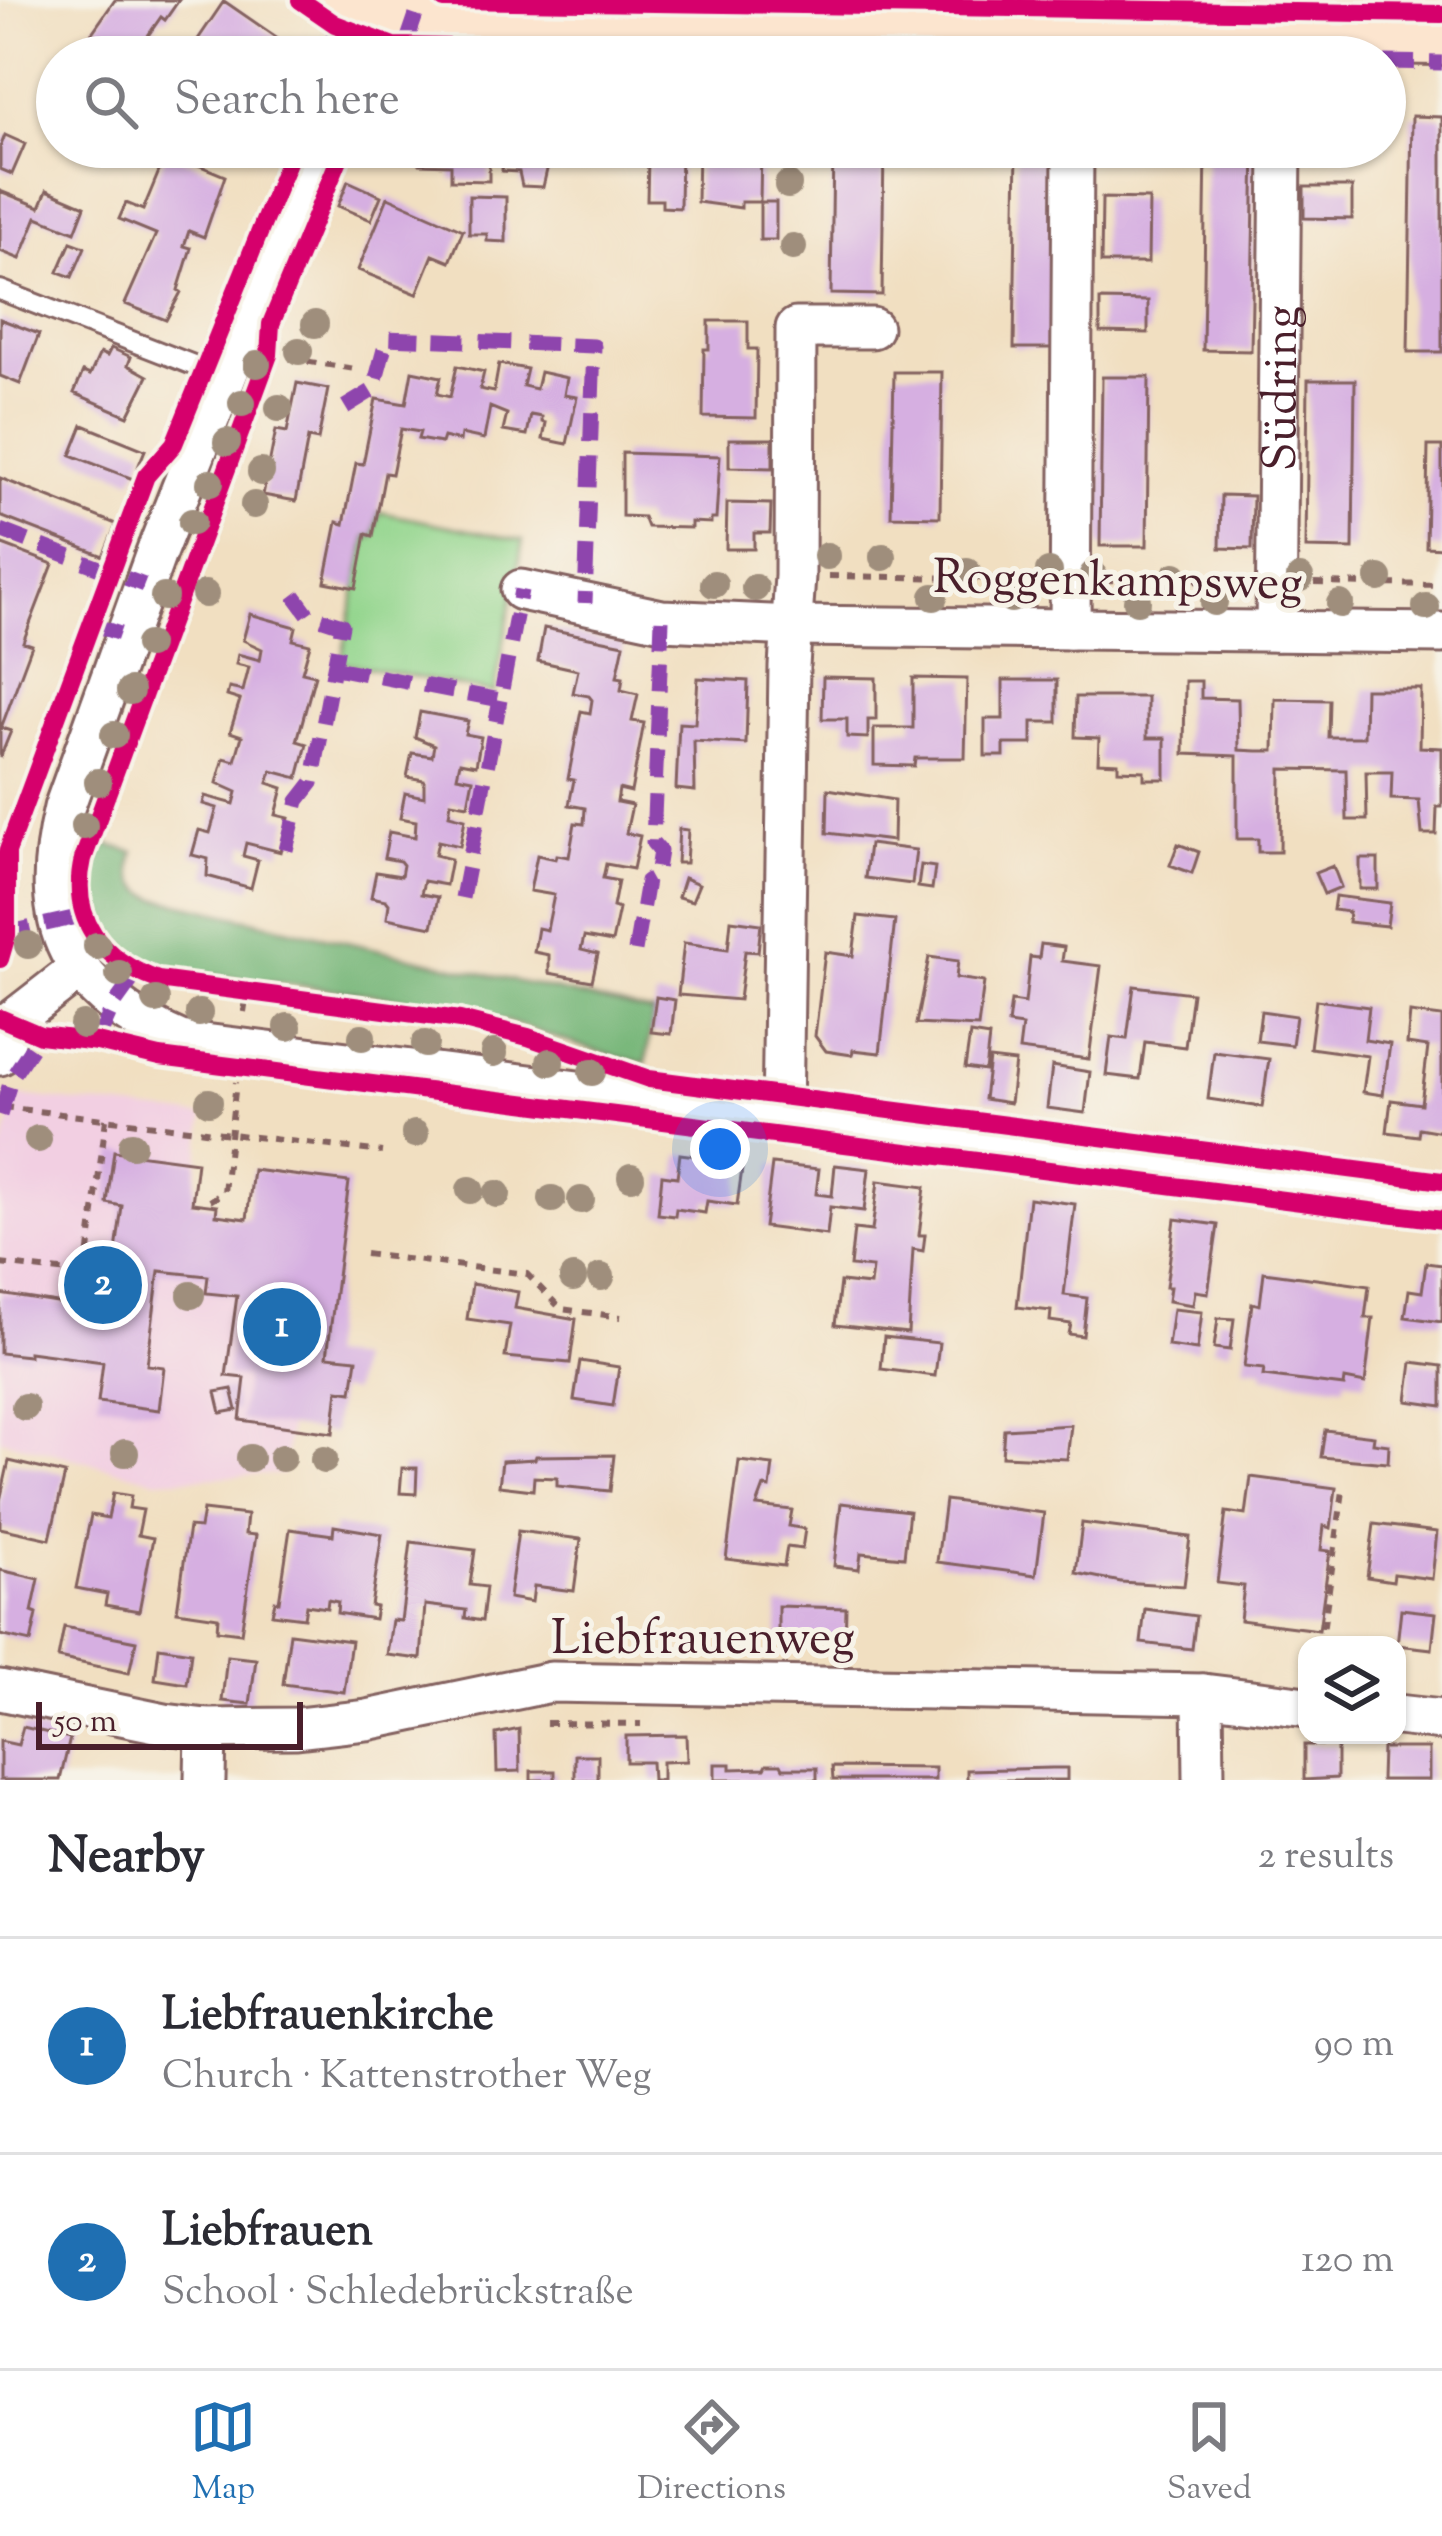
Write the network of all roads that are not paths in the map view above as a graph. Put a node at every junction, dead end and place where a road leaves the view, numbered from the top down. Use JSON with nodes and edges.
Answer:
{"nodes":[{"id":1,"x":361,"y":17,"type":"edge"},
{"id":2,"x":1170,"y":17,"type":"edge"},
{"id":3,"x":774,"y":36,"type":"edge"},
{"id":4,"x":1107,"y":36,"type":"edge"},
{"id":5,"x":1243,"y":36,"type":"edge"},
{"id":6,"x":1442,"y":37,"type":"edge"},
{"id":7,"x":1406,"y":39,"type":"edge"},
{"id":8,"x":308,"y":168,"type":"edge"},
{"id":9,"x":1073,"y":168,"type":"edge"},
{"id":10,"x":1281,"y":168,"type":"edge"},
{"id":11,"x":0,"y":290,"type":"edge"},
{"id":12,"x":872,"y":328,"type":"dead end"},
{"id":13,"x":224,"y":376,"type":"junction"},
{"id":14,"x":521,"y":590,"type":"dead end"},
{"id":15,"x":794,"y":626,"type":"junction"},
{"id":16,"x":1070,"y":628,"type":"junction"},
{"id":17,"x":1276,"y":631,"type":"junction"},
{"id":18,"x":1442,"y":633,"type":"edge"},
{"id":19,"x":78,"y":970,"type":"junction"},
{"id":20,"x":4,"y":1032,"type":"edge"},
{"id":21,"x":781,"y":1128,"type":"junction"},
{"id":22,"x":1442,"y":1200,"type":"edge"},
{"id":23,"x":0,"y":1690,"type":"edge"},
{"id":24,"x":1203,"y":1694,"type":"junction"},
{"id":25,"x":1298,"y":1706,"type":"edge"},
{"id":26,"x":1406,"y":1716,"type":"edge"},
{"id":27,"x":1442,"y":1720,"type":"edge"},
{"id":28,"x":206,"y":1729,"type":"junction"},
{"id":29,"x":205,"y":1780,"type":"edge"},
{"id":30,"x":1204,"y":1780,"type":"edge"}],
"edges":[{"from":1,"to":3,"type":"street"},
{"from":2,"to":4,"type":"street"},
{"from":2,"to":5,"type":"street"},
{"from":6,"to":7,"type":"street"},
{"from":8,"to":13,"type":"street"},
{"from":9,"to":16,"type":"street"},
{"from":10,"to":17,"type":"street","name":"Südring"},
{"from":11,"to":13,"type":"lane"},
{"from":12,"to":15,"type":"street"},
{"from":13,"to":19,"type":"street"},
{"from":14,"to":15,"type":"street","name":"Roggenkampsweg"},
{"from":15,"to":16,"type":"street","name":"Roggenkampsweg"},
{"from":15,"to":21,"type":"street"},
{"from":16,"to":17,"type":"street","name":"Roggenkampsweg"},
{"from":17,"to":18,"type":"street","name":"Roggenkampsweg"},
{"from":19,"to":20,"type":"street"},
{"from":19,"to":21,"type":"street"},
{"from":21,"to":22,"type":"street"},
{"from":23,"to":28,"type":"street","name":"Liebfrauenweg"},
{"from":24,"to":25,"type":"street","name":"Liebfrauenweg"},
{"from":24,"to":28,"type":"street","name":"Liebfrauenweg"},
{"from":24,"to":30,"type":"street"},
{"from":26,"to":27,"type":"street"},
{"from":28,"to":29,"type":"street"}]}
